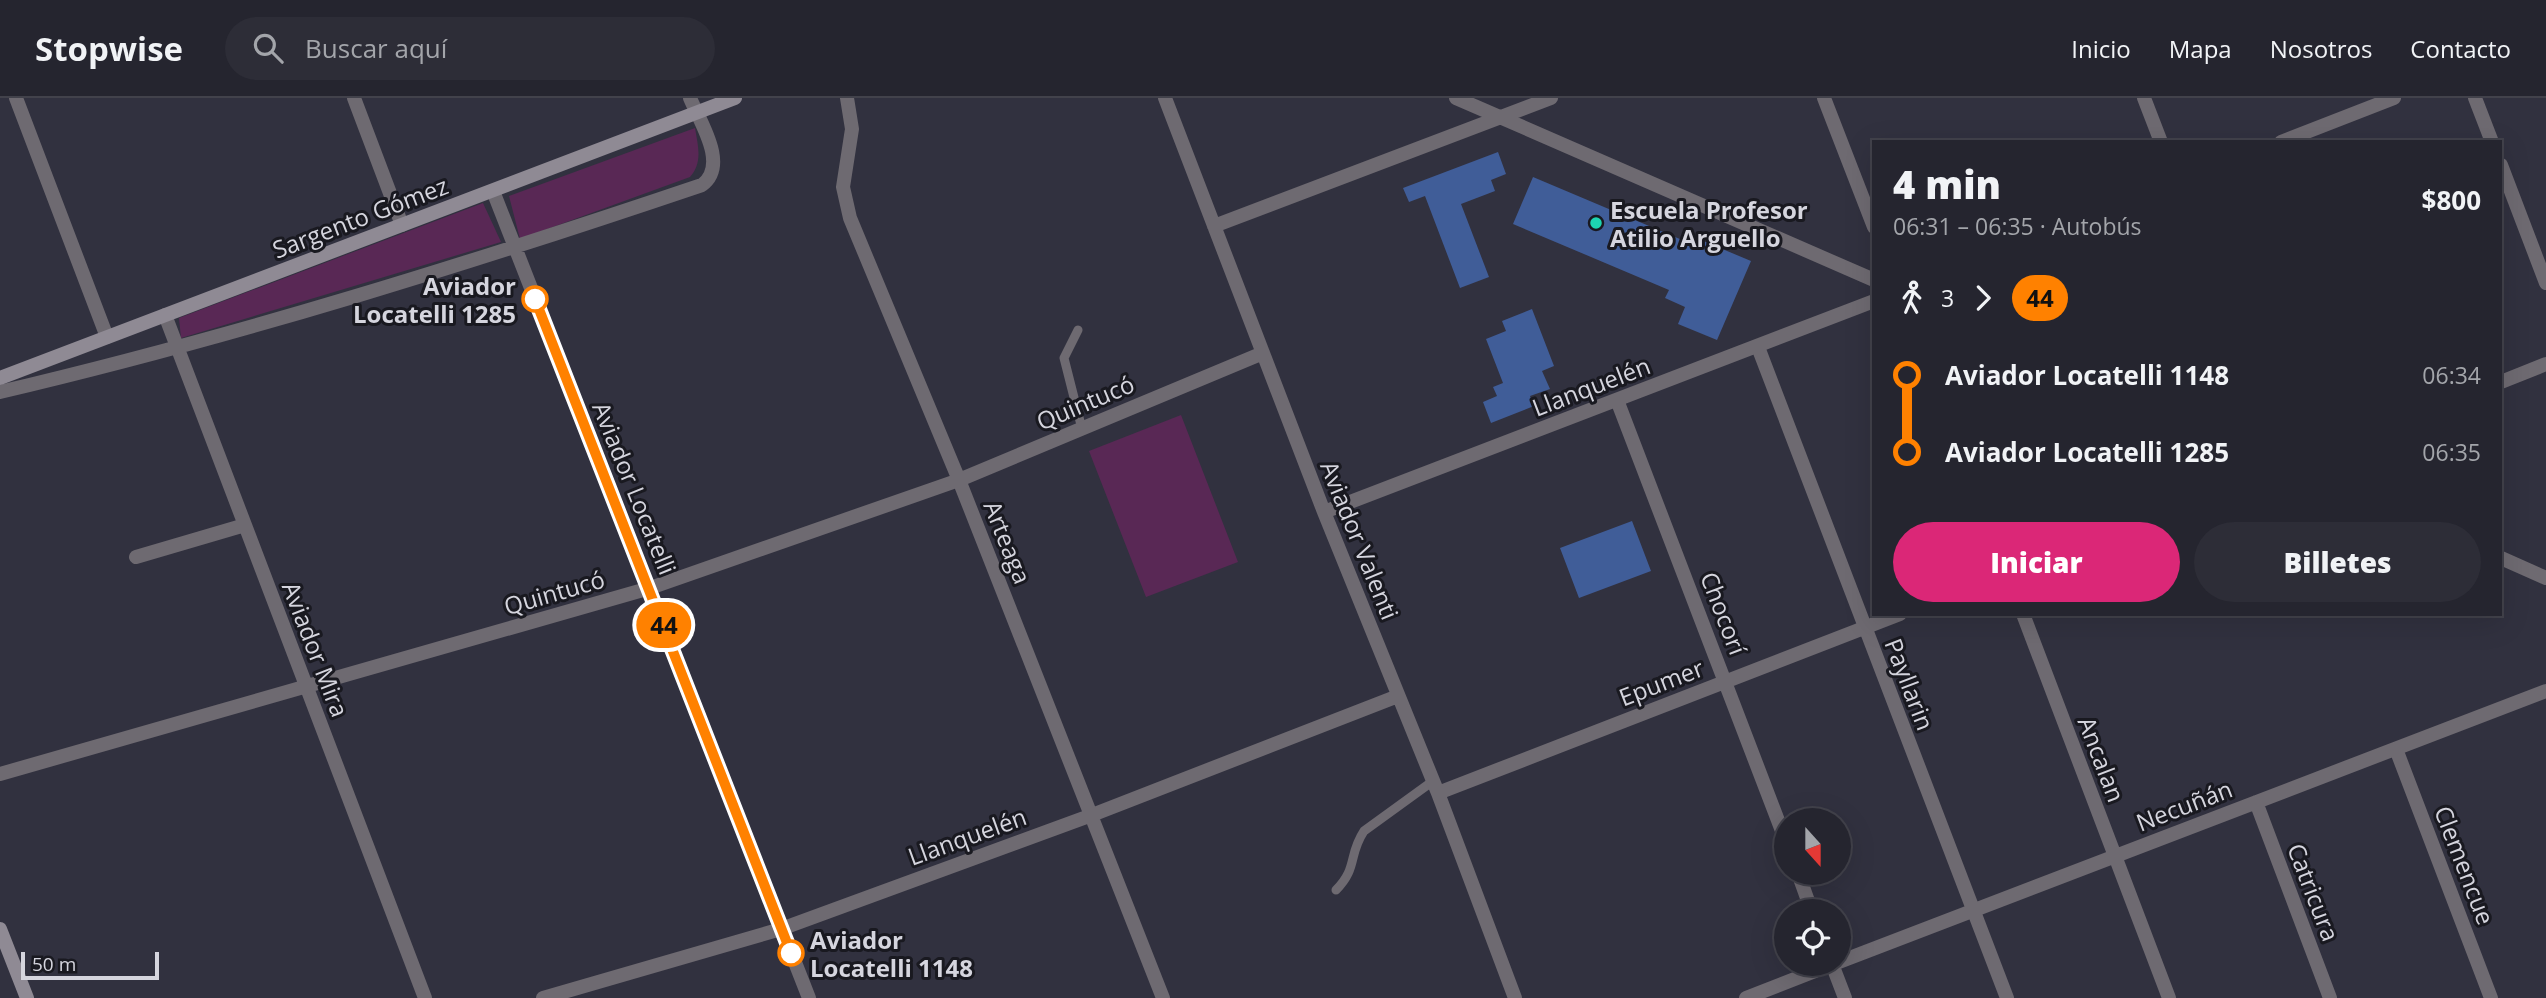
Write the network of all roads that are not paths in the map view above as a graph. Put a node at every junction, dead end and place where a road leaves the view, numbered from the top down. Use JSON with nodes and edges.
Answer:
{"nodes":[{"id":1,"x":16,"y":98,"type":"edge"},
{"id":2,"x":354,"y":98,"type":"edge"},
{"id":3,"x":690,"y":98,"type":"edge"},
{"id":4,"x":735,"y":98,"type":"edge"},
{"id":5,"x":847,"y":98,"type":"edge"},
{"id":6,"x":1165,"y":98,"type":"edge"},
{"id":7,"x":1456,"y":98,"type":"edge"},
{"id":8,"x":1824,"y":98,"type":"edge"},
{"id":9,"x":2144,"y":98,"type":"edge"},
{"id":10,"x":2394,"y":98,"type":"edge"},
{"id":11,"x":2475,"y":98,"type":"edge"},
{"id":12,"x":1546,"y":99,"type":"edge"},
{"id":13,"x":696,"y":113,"type":"junction"},
{"id":14,"x":1501,"y":117,"type":"junction"},
{"id":15,"x":2160,"y":140,"type":"edge"},
{"id":16,"x":2286,"y":140,"type":"edge"},
{"id":17,"x":2491,"y":140,"type":"edge"},
{"id":18,"x":2502,"y":169,"type":"edge"},
{"id":19,"x":493,"y":191,"type":"junction"},
{"id":20,"x":1872,"y":222,"type":"edge"},
{"id":21,"x":402,"y":225,"type":"junction"},
{"id":22,"x":1214,"y":226,"type":"junction"},
{"id":23,"x":515,"y":248,"type":"junction"},
{"id":24,"x":1872,"y":279,"type":"edge"},
{"id":25,"x":2546,"y":283,"type":"edge"},
{"id":26,"x":1872,"y":302,"type":"edge"},
{"id":27,"x":165,"y":315,"type":"junction"},
{"id":28,"x":1078,"y":330,"type":"dead end"},
{"id":29,"x":107,"y":337,"type":"junction"},
{"id":30,"x":1758,"y":347,"type":"junction"},
{"id":31,"x":178,"y":348,"type":"junction"},
{"id":32,"x":1263,"y":353,"type":"junction"},
{"id":33,"x":2546,"y":364,"type":"edge"},
{"id":34,"x":0,"y":378,"type":"edge"},
{"id":35,"x":2502,"y":382,"type":"edge"},
{"id":36,"x":0,"y":392,"type":"edge"},
{"id":37,"x":1617,"y":400,"type":"junction"},
{"id":38,"x":1082,"y":429,"type":"junction"},
{"id":39,"x":959,"y":480,"type":"junction"},
{"id":40,"x":1324,"y":512,"type":"junction"},
{"id":41,"x":245,"y":525,"type":"junction"},
{"id":42,"x":136,"y":557,"type":"dead end"},
{"id":43,"x":2502,"y":558,"type":"edge"},
{"id":44,"x":2546,"y":578,"type":"edge"},
{"id":45,"x":650,"y":588,"type":"junction"},
{"id":46,"x":1895,"y":616,"type":"edge"},
{"id":47,"x":2024,"y":616,"type":"edge"},
{"id":48,"x":1864,"y":628,"type":"junction"},
{"id":49,"x":1726,"y":682,"type":"junction"},
{"id":50,"x":306,"y":687,"type":"junction"},
{"id":51,"x":2545,"y":695,"type":"edge"},
{"id":52,"x":1398,"y":696,"type":"junction"},
{"id":53,"x":2396,"y":749,"type":"junction"},
{"id":54,"x":0,"y":774,"type":"edge"},
{"id":55,"x":1435,"y":787,"type":"junction"},
{"id":56,"x":2256,"y":802,"type":"junction"},
{"id":57,"x":1774,"y":809,"type":"edge"},
{"id":58,"x":1092,"y":814,"type":"junction"},
{"id":59,"x":2115,"y":856,"type":"junction"},
{"id":60,"x":1336,"y":890,"type":"dead end"},
{"id":61,"x":1973,"y":909,"type":"junction"},
{"id":62,"x":0,"y":929,"type":"edge"},
{"id":63,"x":781,"y":929,"type":"junction"},
{"id":64,"x":4,"y":952,"type":"edge"},
{"id":65,"x":1851,"y":957,"type":"edge"},
{"id":66,"x":1802,"y":976,"type":"edge"},
{"id":67,"x":1837,"y":976,"type":"edge"},
{"id":68,"x":27,"y":998,"type":"edge"},
{"id":69,"x":425,"y":998,"type":"edge"},
{"id":70,"x":543,"y":998,"type":"edge"},
{"id":71,"x":808,"y":998,"type":"edge"},
{"id":72,"x":1163,"y":998,"type":"edge"},
{"id":73,"x":1515,"y":998,"type":"edge"},
{"id":74,"x":1746,"y":998,"type":"edge"},
{"id":75,"x":1845,"y":998,"type":"edge"},
{"id":76,"x":2007,"y":998,"type":"edge"},
{"id":77,"x":2169,"y":998,"type":"edge"},
{"id":78,"x":2330,"y":998,"type":"edge"},
{"id":79,"x":2491,"y":998,"type":"edge"}],
"edges":[{"from":1,"to":29,"type":"street"},
{"from":2,"to":21,"type":"street"},
{"from":3,"to":13,"type":"street"},
{"from":4,"to":13,"type":"main road","name":"Sargento Gómez"},
{"from":5,"to":39,"type":"street","name":"Arteaga"},
{"from":6,"to":22,"type":"street","name":"Aviador Valenti"},
{"from":7,"to":14,"type":"street"},
{"from":8,"to":20,"type":"street"},
{"from":9,"to":15,"type":"street"},
{"from":10,"to":16,"type":"street"},
{"from":11,"to":17,"type":"street"},
{"from":12,"to":14,"type":"street"},
{"from":13,"to":19,"type":"main road","name":"Sargento Gómez"},
{"from":13,"to":23,"type":"street"},
{"from":14,"to":22,"type":"street"},
{"from":14,"to":24,"type":"street"},
{"from":18,"to":25,"type":"street"},
{"from":19,"to":21,"type":"main road","name":"Sargento Gómez"},
{"from":19,"to":23,"type":"street","name":"Aviador Locatelli"},
{"from":21,"to":27,"type":"main road","name":"Sargento Gómez"},
{"from":22,"to":32,"type":"street","name":"Aviador Valenti"},
{"from":23,"to":31,"type":"street"},
{"from":23,"to":45,"type":"street","name":"Aviador Locatelli"},
{"from":26,"to":30,"type":"street","name":"Llanquelén"},
{"from":27,"to":29,"type":"main road","name":"Sargento Gómez"},
{"from":27,"to":31,"type":"street","name":"Aviador Mira"},
{"from":28,"to":38,"type":"lane"},
{"from":29,"to":34,"type":"main road","name":"Sargento Gómez"},
{"from":30,"to":37,"type":"street","name":"Llanquelén"},
{"from":30,"to":48,"type":"street","name":"Payllarin"},
{"from":31,"to":36,"type":"street"},
{"from":31,"to":41,"type":"street","name":"Aviador Mira"},
{"from":32,"to":38,"type":"street","name":"Quintucó"},
{"from":32,"to":40,"type":"street","name":"Aviador Valenti"},
{"from":33,"to":35,"type":"street"},
{"from":37,"to":40,"type":"street","name":"Llanquelén"},
{"from":37,"to":49,"type":"street","name":"Chocorí"},
{"from":38,"to":39,"type":"street","name":"Quintucó"},
{"from":39,"to":45,"type":"street","name":"Quintucó"},
{"from":39,"to":58,"type":"street","name":"Arteaga"},
{"from":40,"to":52,"type":"street","name":"Aviador Valenti"},
{"from":41,"to":42,"type":"street"},
{"from":41,"to":50,"type":"street","name":"Aviador Mira"},
{"from":43,"to":44,"type":"street"},
{"from":45,"to":50,"type":"street","name":"Quintucó"},
{"from":45,"to":63,"type":"street","name":"Aviador Locatelli"},
{"from":46,"to":48,"type":"street","name":"Epumer"},
{"from":47,"to":59,"type":"street","name":"Ancalan"},
{"from":48,"to":49,"type":"street","name":"Epumer"},
{"from":48,"to":61,"type":"street","name":"Payllarin"},
{"from":49,"to":55,"type":"street","name":"Epumer"},
{"from":49,"to":57,"type":"street","name":"Chocorí"},
{"from":50,"to":54,"type":"street","name":"Quintucó"},
{"from":50,"to":69,"type":"street","name":"Aviador Mira"},
{"from":51,"to":53,"type":"street","name":"Necuñán"},
{"from":52,"to":55,"type":"street","name":"Aviador Valenti"},
{"from":52,"to":58,"type":"street","name":"Llanquelén"},
{"from":53,"to":56,"type":"street","name":"Necuñán"},
{"from":53,"to":79,"type":"street","name":"Clemencue"},
{"from":55,"to":60,"type":"lane"},
{"from":55,"to":73,"type":"street","name":"Aviador Valenti"},
{"from":56,"to":59,"type":"street","name":"Necuñán"},
{"from":56,"to":78,"type":"street","name":"Catricura"},
{"from":58,"to":63,"type":"street","name":"Llanquelén"},
{"from":58,"to":72,"type":"street","name":"Arteaga"},
{"from":59,"to":61,"type":"street","name":"Necuñán"},
{"from":59,"to":77,"type":"street","name":"Ancalan"},
{"from":61,"to":65,"type":"street","name":"Necuñán"},
{"from":61,"to":76,"type":"street","name":"Payllarin"},
{"from":62,"to":64,"type":"main road"},
{"from":63,"to":70,"type":"street","name":"Llanquelén"},
{"from":63,"to":71,"type":"street","name":"Aviador Locatelli"},
{"from":64,"to":68,"type":"main road"},
{"from":66,"to":74,"type":"street"},
{"from":67,"to":75,"type":"street"}]}
